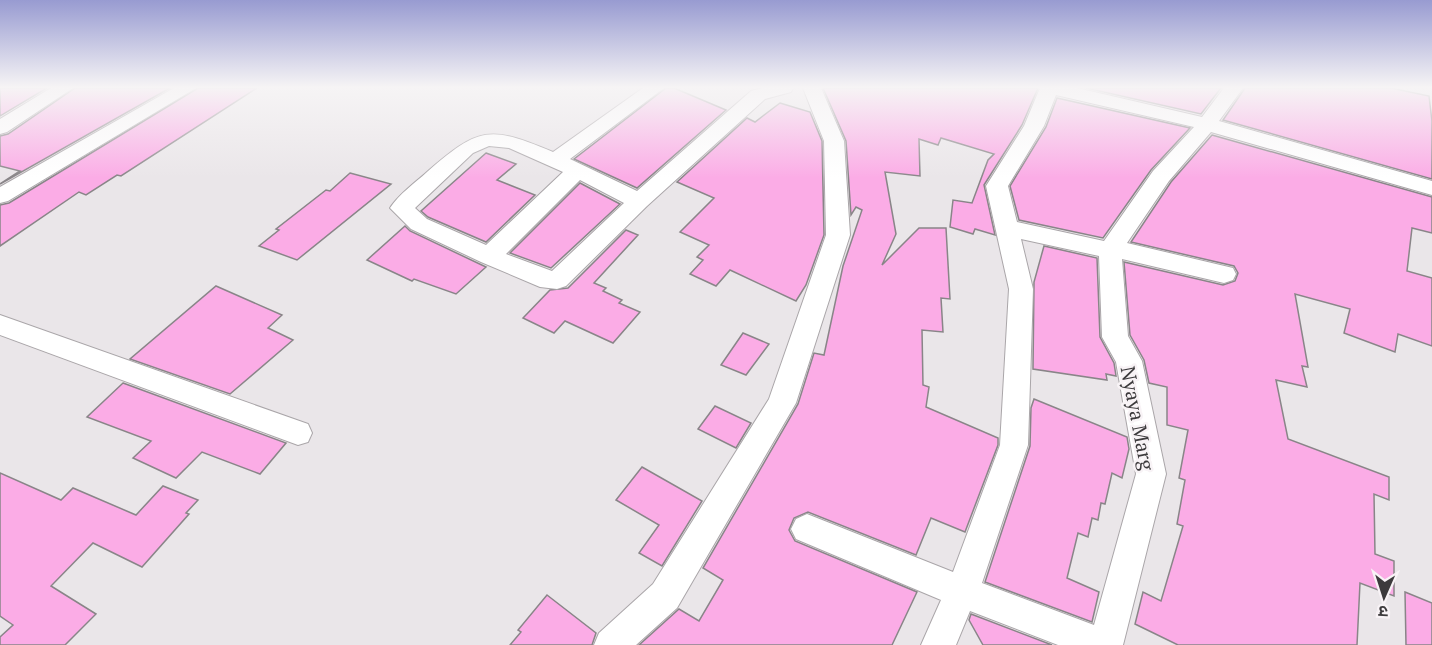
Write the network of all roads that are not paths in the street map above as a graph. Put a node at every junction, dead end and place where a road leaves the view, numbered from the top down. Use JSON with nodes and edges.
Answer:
{"nodes":[{"id":1,"x":16,"y":118,"type":"edge"},
{"id":2,"x":134,"y":118,"type":"edge"},
{"id":3,"x":613,"y":118,"type":"edge"},
{"id":4,"x":732,"y":118,"type":"edge"},
{"id":5,"x":824,"y":118,"type":"edge"},
{"id":6,"x":1038,"y":118,"type":"edge"},
{"id":7,"x":1184,"y":118,"type":"edge"},
{"id":8,"x":1211,"y":118,"type":"edge"},
{"id":9,"x":1206,"y":125,"type":"junction"},
{"id":10,"x":0,"y":128,"type":"edge"},
{"id":11,"x":555,"y":160,"type":"junction"},
{"id":12,"x":577,"y":171,"type":"junction"},
{"id":13,"x":1432,"y":188,"type":"edge"},
{"id":14,"x":0,"y":196,"type":"edge"},
{"id":15,"x":639,"y":201,"type":"junction"},
{"id":16,"x":1007,"y":228,"type":"junction"},
{"id":17,"x":1110,"y":250,"type":"junction"},
{"id":18,"x":489,"y":256,"type":"junction"},
{"id":19,"x":1224,"y":274,"type":"dead end"},
{"id":20,"x":0,"y":325,"type":"edge"},
{"id":21,"x":298,"y":433,"type":"dead end"},
{"id":22,"x":807,"y":529,"type":"dead end"},
{"id":23,"x":962,"y":592,"type":"junction"},
{"id":24,"x":610,"y":645,"type":"edge"},
{"id":25,"x":938,"y":645,"type":"edge"},
{"id":26,"x":1105,"y":645,"type":"edge"}],
"edges":[{"from":1,"to":10,"type":"street"},
{"from":2,"to":14,"type":"street"},
{"from":3,"to":11,"type":"street"},
{"from":4,"to":15,"type":"street"},
{"from":5,"to":24,"type":"street"},
{"from":6,"to":16,"type":"street"},
{"from":7,"to":9,"type":"street"},
{"from":8,"to":9,"type":"street"},
{"from":9,"to":13,"type":"street"},
{"from":9,"to":17,"type":"street"},
{"from":11,"to":12,"type":"street"},
{"from":11,"to":18,"type":"street"},
{"from":12,"to":15,"type":"street"},
{"from":12,"to":18,"type":"street"},
{"from":15,"to":18,"type":"street"},
{"from":16,"to":17,"type":"street"},
{"from":16,"to":23,"type":"street"},
{"from":17,"to":19,"type":"street"},
{"from":17,"to":26,"type":"street","name":"Nyaya Marg"},
{"from":20,"to":21,"type":"street"},
{"from":22,"to":23,"type":"street"},
{"from":23,"to":25,"type":"street"},
{"from":23,"to":26,"type":"street"}]}
